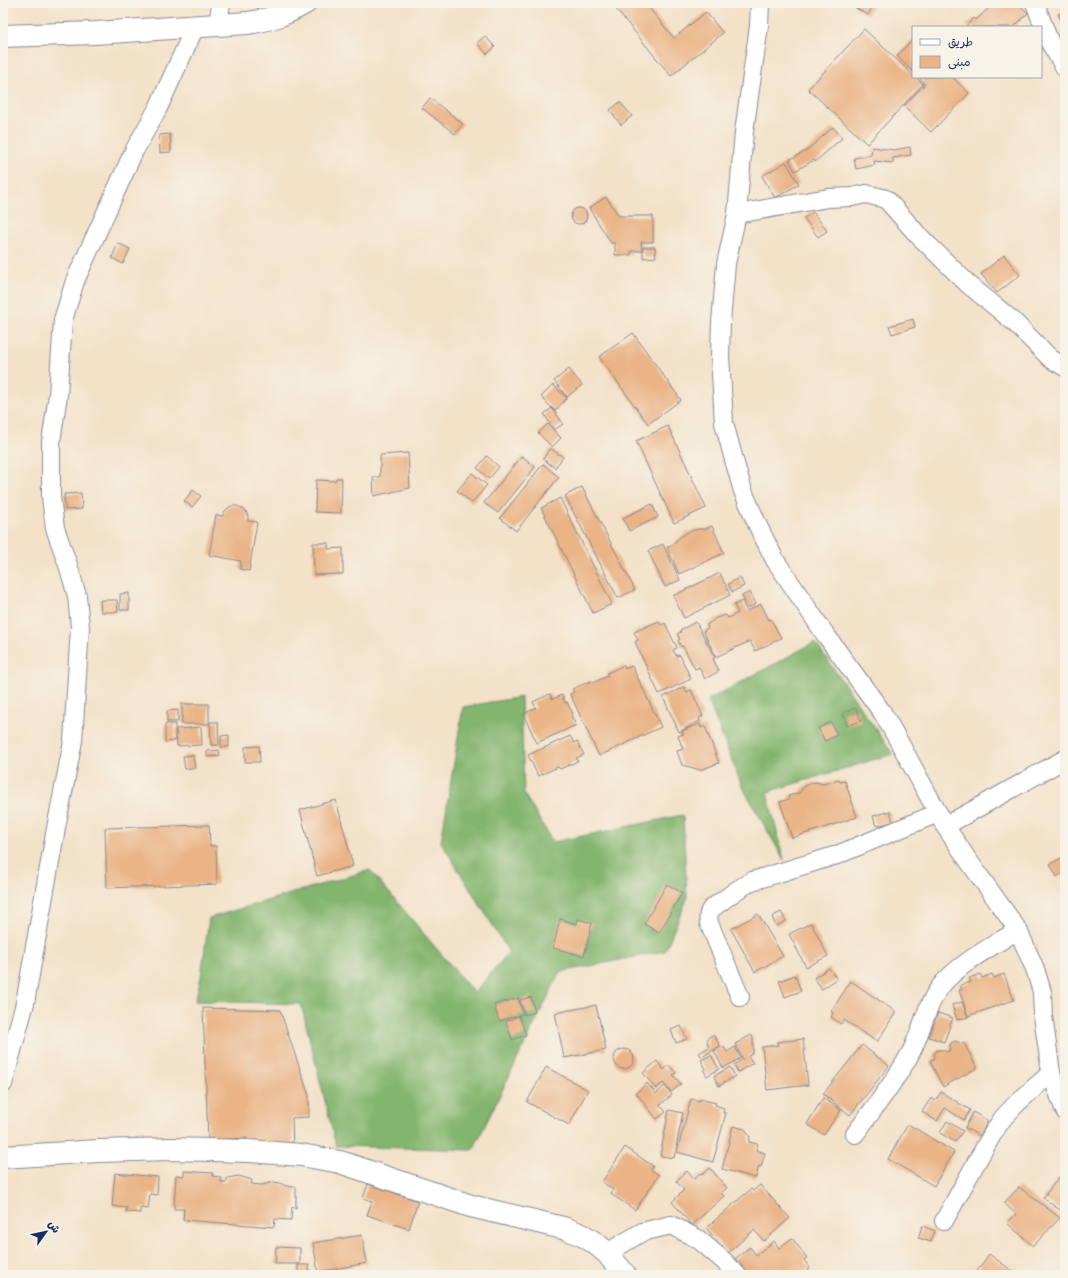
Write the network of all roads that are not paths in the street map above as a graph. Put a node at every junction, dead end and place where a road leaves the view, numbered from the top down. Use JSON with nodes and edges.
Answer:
{"nodes":[{"id":1,"x":221,"y":3,"type":"edge"},
{"id":2,"x":305,"y":3,"type":"edge"},
{"id":3,"x":760,"y":3,"type":"edge"},
{"id":4,"x":1035,"y":3,"type":"edge"},
{"id":5,"x":218,"y":25,"type":"junction"},
{"id":6,"x":195,"y":26,"type":"junction"},
{"id":7,"x":3,"y":36,"type":"edge"},
{"id":8,"x":1065,"y":68,"type":"edge"},
{"id":9,"x":737,"y":214,"type":"junction"},
{"id":10,"x":1065,"y":367,"type":"edge"},
{"id":11,"x":1065,"y":759,"type":"edge"},
{"id":12,"x":942,"y":819,"type":"junction"},
{"id":13,"x":1018,"y":930,"type":"junction"},
{"id":14,"x":740,"y":997,"type":"dead end"},
{"id":15,"x":1051,"y":1073,"type":"junction"},
{"id":16,"x":3,"y":1084,"type":"edge"},
{"id":17,"x":1065,"y":1111,"type":"edge"},
{"id":18,"x":855,"y":1134,"type":"dead end"},
{"id":19,"x":3,"y":1157,"type":"edge"},
{"id":20,"x":944,"y":1221,"type":"dead end"},
{"id":21,"x":607,"y":1253,"type":"junction"},
{"id":22,"x":625,"y":1275,"type":"edge"},
{"id":23,"x":737,"y":1275,"type":"edge"}],
"edges":[{"from":1,"to":5,"type":"street"},
{"from":2,"to":5,"type":"street"},
{"from":3,"to":9,"type":"street"},
{"from":4,"to":8,"type":"street"},
{"from":5,"to":6,"type":"street"},
{"from":6,"to":7,"type":"street"},
{"from":6,"to":16,"type":"street"},
{"from":9,"to":10,"type":"street"},
{"from":9,"to":12,"type":"street"},
{"from":11,"to":12,"type":"street"},
{"from":12,"to":13,"type":"street"},
{"from":12,"to":14,"type":"street"},
{"from":13,"to":15,"type":"street"},
{"from":13,"to":18,"type":"street"},
{"from":15,"to":17,"type":"street"},
{"from":15,"to":20,"type":"street"},
{"from":19,"to":21,"type":"street"},
{"from":21,"to":22,"type":"street"},
{"from":21,"to":23,"type":"street"}]}
